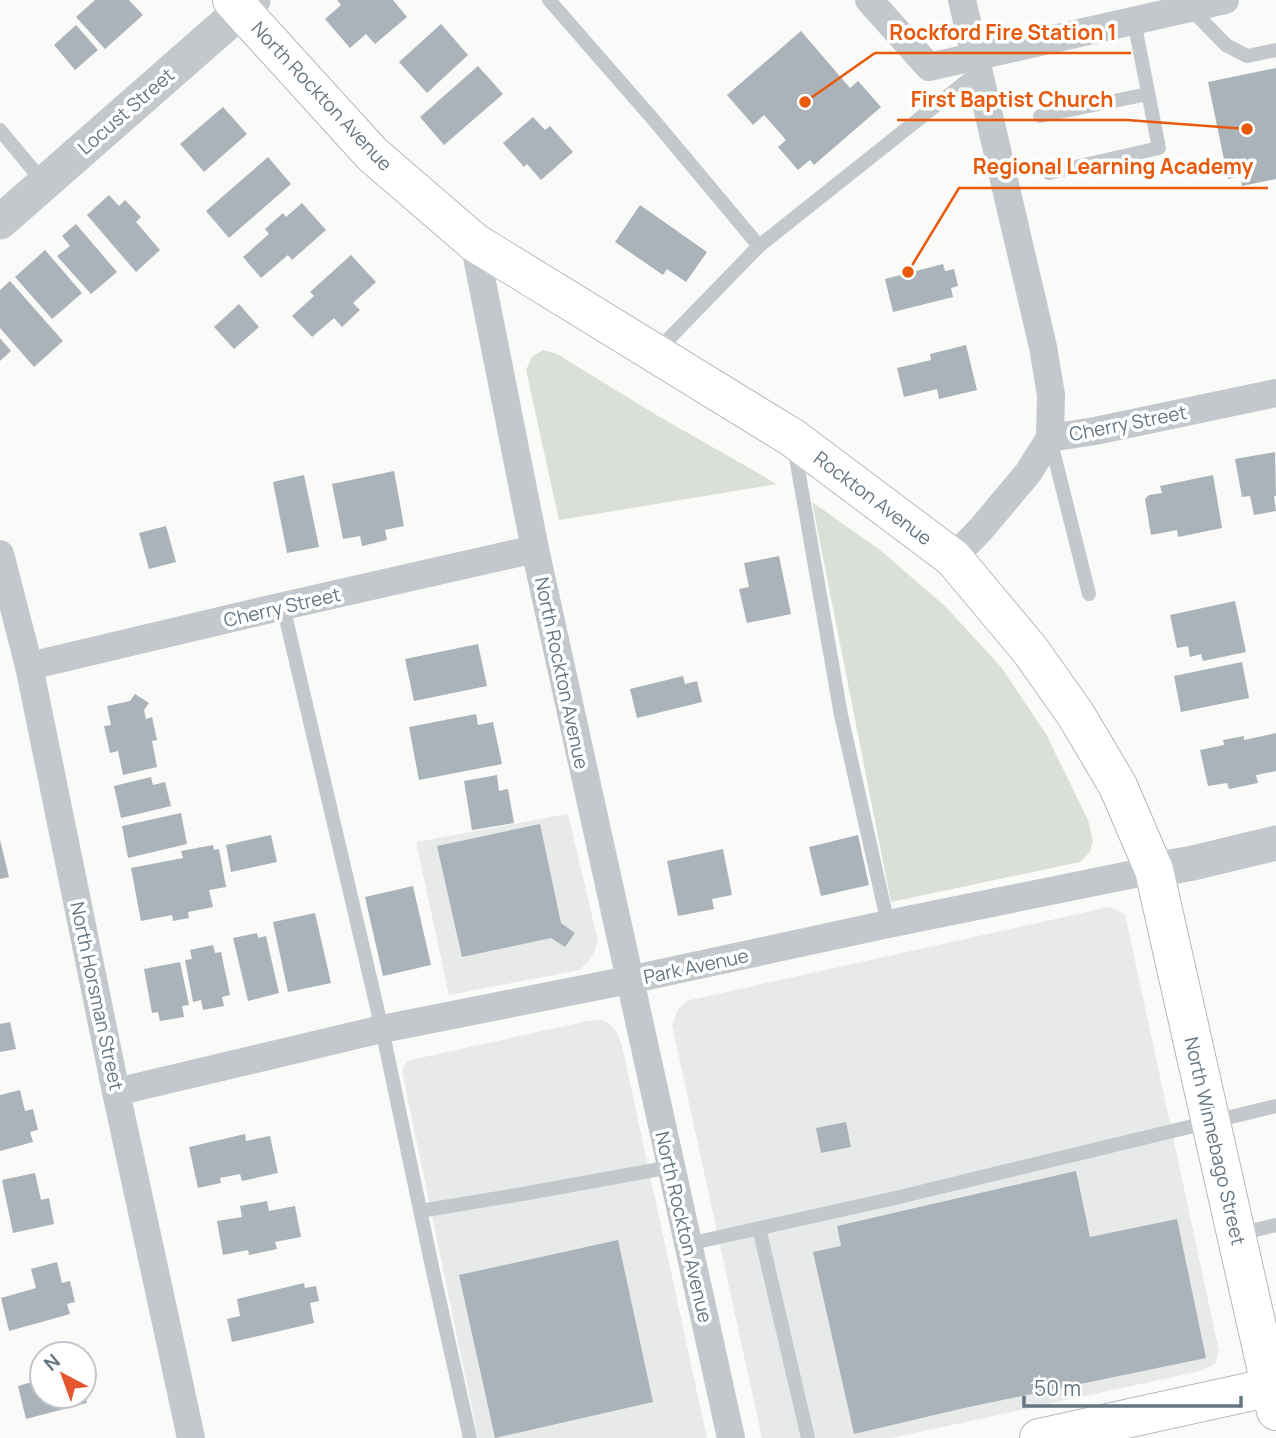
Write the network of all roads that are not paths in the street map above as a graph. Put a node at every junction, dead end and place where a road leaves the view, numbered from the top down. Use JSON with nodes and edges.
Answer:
{"nodes":[{"id":1,"x":549,"y":0,"type":"edge"},
{"id":2,"x":869,"y":0,"type":"edge"},
{"id":3,"x":962,"y":0,"type":"edge"},
{"id":4,"x":1225,"y":0,"type":"edge"},
{"id":5,"x":242,"y":3,"type":"edge"},
{"id":6,"x":1190,"y":8,"type":"junction"},
{"id":7,"x":1134,"y":20,"type":"junction"},
{"id":8,"x":1276,"y":50,"type":"edge"},
{"id":9,"x":976,"y":65,"type":"junction"},
{"id":10,"x":1148,"y":94,"type":"junction"},
{"id":11,"x":1040,"y":116,"type":"dead end"},
{"id":12,"x":0,"y":130,"type":"edge"},
{"id":13,"x":1049,"y":173,"type":"dead end"},
{"id":14,"x":44,"y":184,"type":"junction"},
{"id":15,"x":0,"y":222,"type":"edge"},
{"id":16,"x":474,"y":242,"type":"junction"},
{"id":17,"x":759,"y":246,"type":"junction"},
{"id":18,"x":654,"y":353,"type":"junction"},
{"id":19,"x":1276,"y":393,"type":"edge"},
{"id":20,"x":793,"y":438,"type":"junction"},
{"id":21,"x":1050,"y":438,"type":"junction"},
{"id":22,"x":535,"y":549,"type":"junction"},
{"id":23,"x":0,"y":554,"type":"edge"},
{"id":24,"x":953,"y":558,"type":"junction"},
{"id":25,"x":1089,"y":594,"type":"dead end"},
{"id":26,"x":283,"y":606,"type":"junction"},
{"id":27,"x":29,"y":666,"type":"junction"},
{"id":28,"x":1276,"y":843,"type":"edge"},
{"id":29,"x":1154,"y":870,"type":"junction"},
{"id":30,"x":888,"y":924,"type":"junction"},
{"id":31,"x":629,"y":980,"type":"junction"},
{"id":32,"x":382,"y":1029,"type":"junction"},
{"id":33,"x":116,"y":1092,"type":"junction"},
{"id":34,"x":1276,"y":1106,"type":"edge"},
{"id":35,"x":1211,"y":1122,"type":"junction"},
{"id":36,"x":671,"y":1167,"type":"junction"},
{"id":37,"x":420,"y":1211,"type":"junction"},
{"id":38,"x":1276,"y":1225,"type":"edge"},
{"id":39,"x":759,"y":1228,"type":"junction"},
{"id":40,"x":1236,"y":1234,"type":"junction"},
{"id":41,"x":688,"y":1244,"type":"junction"},
{"id":42,"x":1274,"y":1395,"type":"edge"},
{"id":43,"x":191,"y":1438,"type":"edge"},
{"id":44,"x":470,"y":1438,"type":"edge"},
{"id":45,"x":731,"y":1438,"type":"edge"},
{"id":46,"x":808,"y":1438,"type":"edge"},
{"id":47,"x":1039,"y":1438,"type":"edge"}],
"edges":[{"from":1,"to":17,"type":"lane"},
{"from":2,"to":9,"type":"street"},
{"from":3,"to":9,"type":"street"},
{"from":4,"to":6,"type":"street"},
{"from":5,"to":14,"type":"street","name":"Locust Street"},
{"from":5,"to":16,"type":"main road","name":"North Rockton Avenue"},
{"from":6,"to":7,"type":"street"},
{"from":6,"to":8,"type":"lane"},
{"from":7,"to":9,"type":"street"},
{"from":7,"to":10,"type":"lane"},
{"from":9,"to":17,"type":"lane"},
{"from":9,"to":21,"type":"street"},
{"from":10,"to":11,"type":"lane"},
{"from":10,"to":13,"type":"lane"},
{"from":12,"to":14,"type":"lane"},
{"from":14,"to":15,"type":"street","name":"Locust Street"},
{"from":16,"to":18,"type":"main road","name":"Rockton Avenue"},
{"from":16,"to":22,"type":"street","name":"North Rockton Avenue"},
{"from":17,"to":18,"type":"lane"},
{"from":18,"to":20,"type":"main road","name":"Rockton Avenue"},
{"from":19,"to":21,"type":"street","name":"Cherry Street"},
{"from":20,"to":24,"type":"main road","name":"Rockton Avenue"},
{"from":20,"to":30,"type":"lane"},
{"from":21,"to":24,"type":"street","name":"Cherry Street"},
{"from":21,"to":25,"type":"lane"},
{"from":22,"to":26,"type":"street","name":"Cherry Street"},
{"from":22,"to":31,"type":"street","name":"North Rockton Avenue"},
{"from":23,"to":27,"type":"street","name":"North Horsman Street"},
{"from":24,"to":29,"type":"main road","name":"Rockton Avenue"},
{"from":26,"to":27,"type":"street","name":"Cherry Street"},
{"from":26,"to":32,"type":"lane"},
{"from":27,"to":33,"type":"street","name":"North Horsman Street"},
{"from":28,"to":29,"type":"street","name":"Park Avenue"},
{"from":29,"to":30,"type":"street","name":"Park Avenue"},
{"from":29,"to":35,"type":"main road","name":"North Winnebago Street"},
{"from":30,"to":31,"type":"street","name":"Park Avenue"},
{"from":31,"to":32,"type":"street","name":"Park Avenue"},
{"from":31,"to":36,"type":"street","name":"North Rockton Avenue"},
{"from":32,"to":33,"type":"street","name":"Park Avenue"},
{"from":32,"to":37,"type":"lane"},
{"from":33,"to":43,"type":"street","name":"North Horsman Street"},
{"from":34,"to":35,"type":"lane"},
{"from":35,"to":39,"type":"lane"},
{"from":35,"to":40,"type":"main road","name":"North Winnebago Street"},
{"from":36,"to":37,"type":"lane"},
{"from":36,"to":41,"type":"street","name":"North Rockton Avenue"},
{"from":37,"to":44,"type":"lane"},
{"from":38,"to":40,"type":"lane"},
{"from":39,"to":41,"type":"lane"},
{"from":39,"to":46,"type":"lane"},
{"from":40,"to":42,"type":"main road","name":"North Winnebago Street"},
{"from":41,"to":45,"type":"street","name":"North Rockton Avenue"},
{"from":42,"to":47,"type":"main road"}]}
